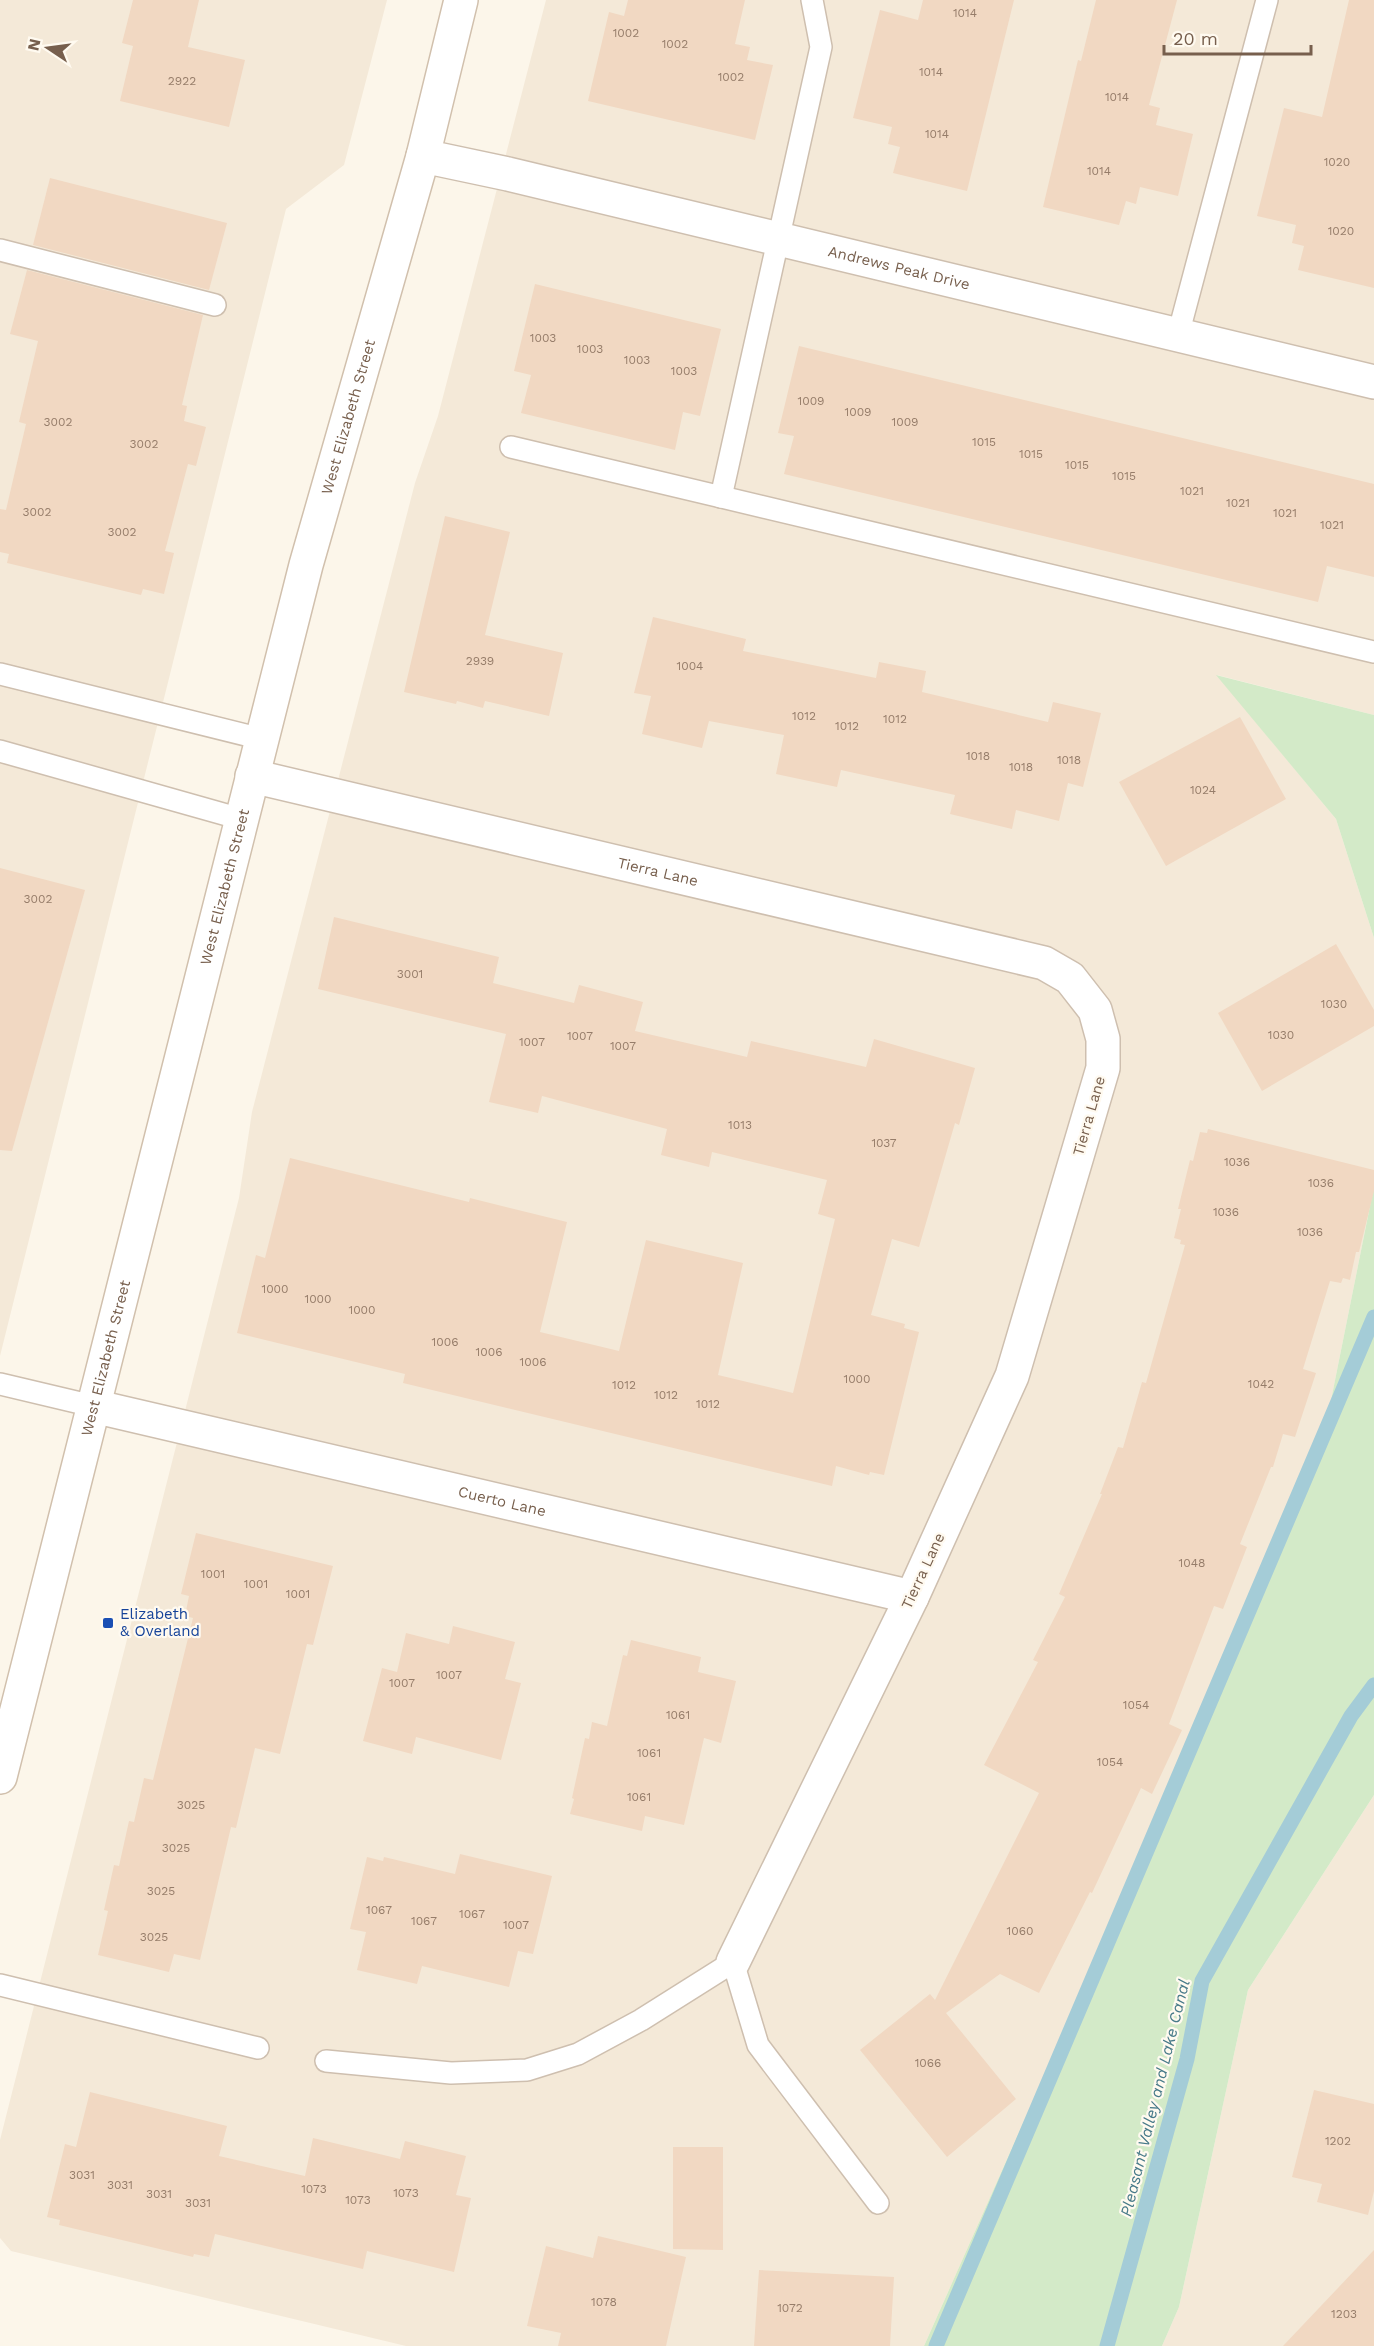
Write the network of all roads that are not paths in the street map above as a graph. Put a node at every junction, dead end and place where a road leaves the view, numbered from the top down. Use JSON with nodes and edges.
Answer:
{"nodes":[{"id":1,"x":461,"y":0,"type":"edge"},
{"id":2,"x":812,"y":0,"type":"edge"},
{"id":3,"x":1267,"y":0,"type":"edge"},
{"id":4,"x":423,"y":156,"type":"junction"},
{"id":5,"x":778,"y":240,"type":"junction"},
{"id":6,"x":0,"y":250,"type":"edge"},
{"id":7,"x":215,"y":305,"type":"dead end"},
{"id":8,"x":1178,"y":335,"type":"junction"},
{"id":9,"x":1374,"y":382,"type":"edge"},
{"id":10,"x":511,"y":447,"type":"dead end"},
{"id":11,"x":721,"y":497,"type":"junction"},
{"id":12,"x":1374,"y":652,"type":"edge"},
{"id":13,"x":0,"y":674,"type":"edge"},
{"id":14,"x":262,"y":739,"type":"junction"},
{"id":15,"x":0,"y":752,"type":"edge"},
{"id":16,"x":252,"y":776,"type":"junction"},
{"id":17,"x":241,"y":819,"type":"junction"},
{"id":18,"x":0,"y":1383,"type":"edge"},
{"id":19,"x":93,"y":1406,"type":"junction"},
{"id":20,"x":912,"y":1597,"type":"junction"},
{"id":21,"x":0,"y":1778,"type":"edge"},
{"id":22,"x":733,"y":1962,"type":"junction"},
{"id":23,"x":0,"y":1985,"type":"edge"},
{"id":24,"x":258,"y":2048,"type":"dead end"},
{"id":25,"x":326,"y":2061,"type":"dead end"},
{"id":26,"x":879,"y":2203,"type":"dead end"}],
"edges":[{"from":1,"to":4,"type":"street","name":"West Elizabeth Street"},
{"from":2,"to":5,"type":"lane"},
{"from":3,"to":8,"type":"lane"},
{"from":4,"to":5,"type":"street","name":"Andrews Peak Drive"},
{"from":4,"to":14,"type":"street","name":"West Elizabeth Street"},
{"from":5,"to":8,"type":"street","name":"Andrews Peak Drive"},
{"from":5,"to":11,"type":"lane"},
{"from":6,"to":7,"type":"lane"},
{"from":8,"to":9,"type":"street","name":"Andrews Peak Drive"},
{"from":10,"to":11,"type":"lane"},
{"from":11,"to":12,"type":"lane"},
{"from":13,"to":14,"type":"lane"},
{"from":14,"to":16,"type":"street","name":"West Elizabeth Street"},
{"from":15,"to":17,"type":"lane"},
{"from":16,"to":17,"type":"street","name":"West Elizabeth Street"},
{"from":16,"to":20,"type":"street","name":"Tierra Lane"},
{"from":17,"to":19,"type":"street","name":"West Elizabeth Street"},
{"from":18,"to":19,"type":"lane"},
{"from":19,"to":20,"type":"street","name":"Cuerto Lane"},
{"from":19,"to":21,"type":"street","name":"West Elizabeth Street"},
{"from":20,"to":22,"type":"street","name":"Tierra Lane"},
{"from":22,"to":25,"type":"lane"},
{"from":22,"to":26,"type":"lane"},
{"from":23,"to":24,"type":"lane"}]}
